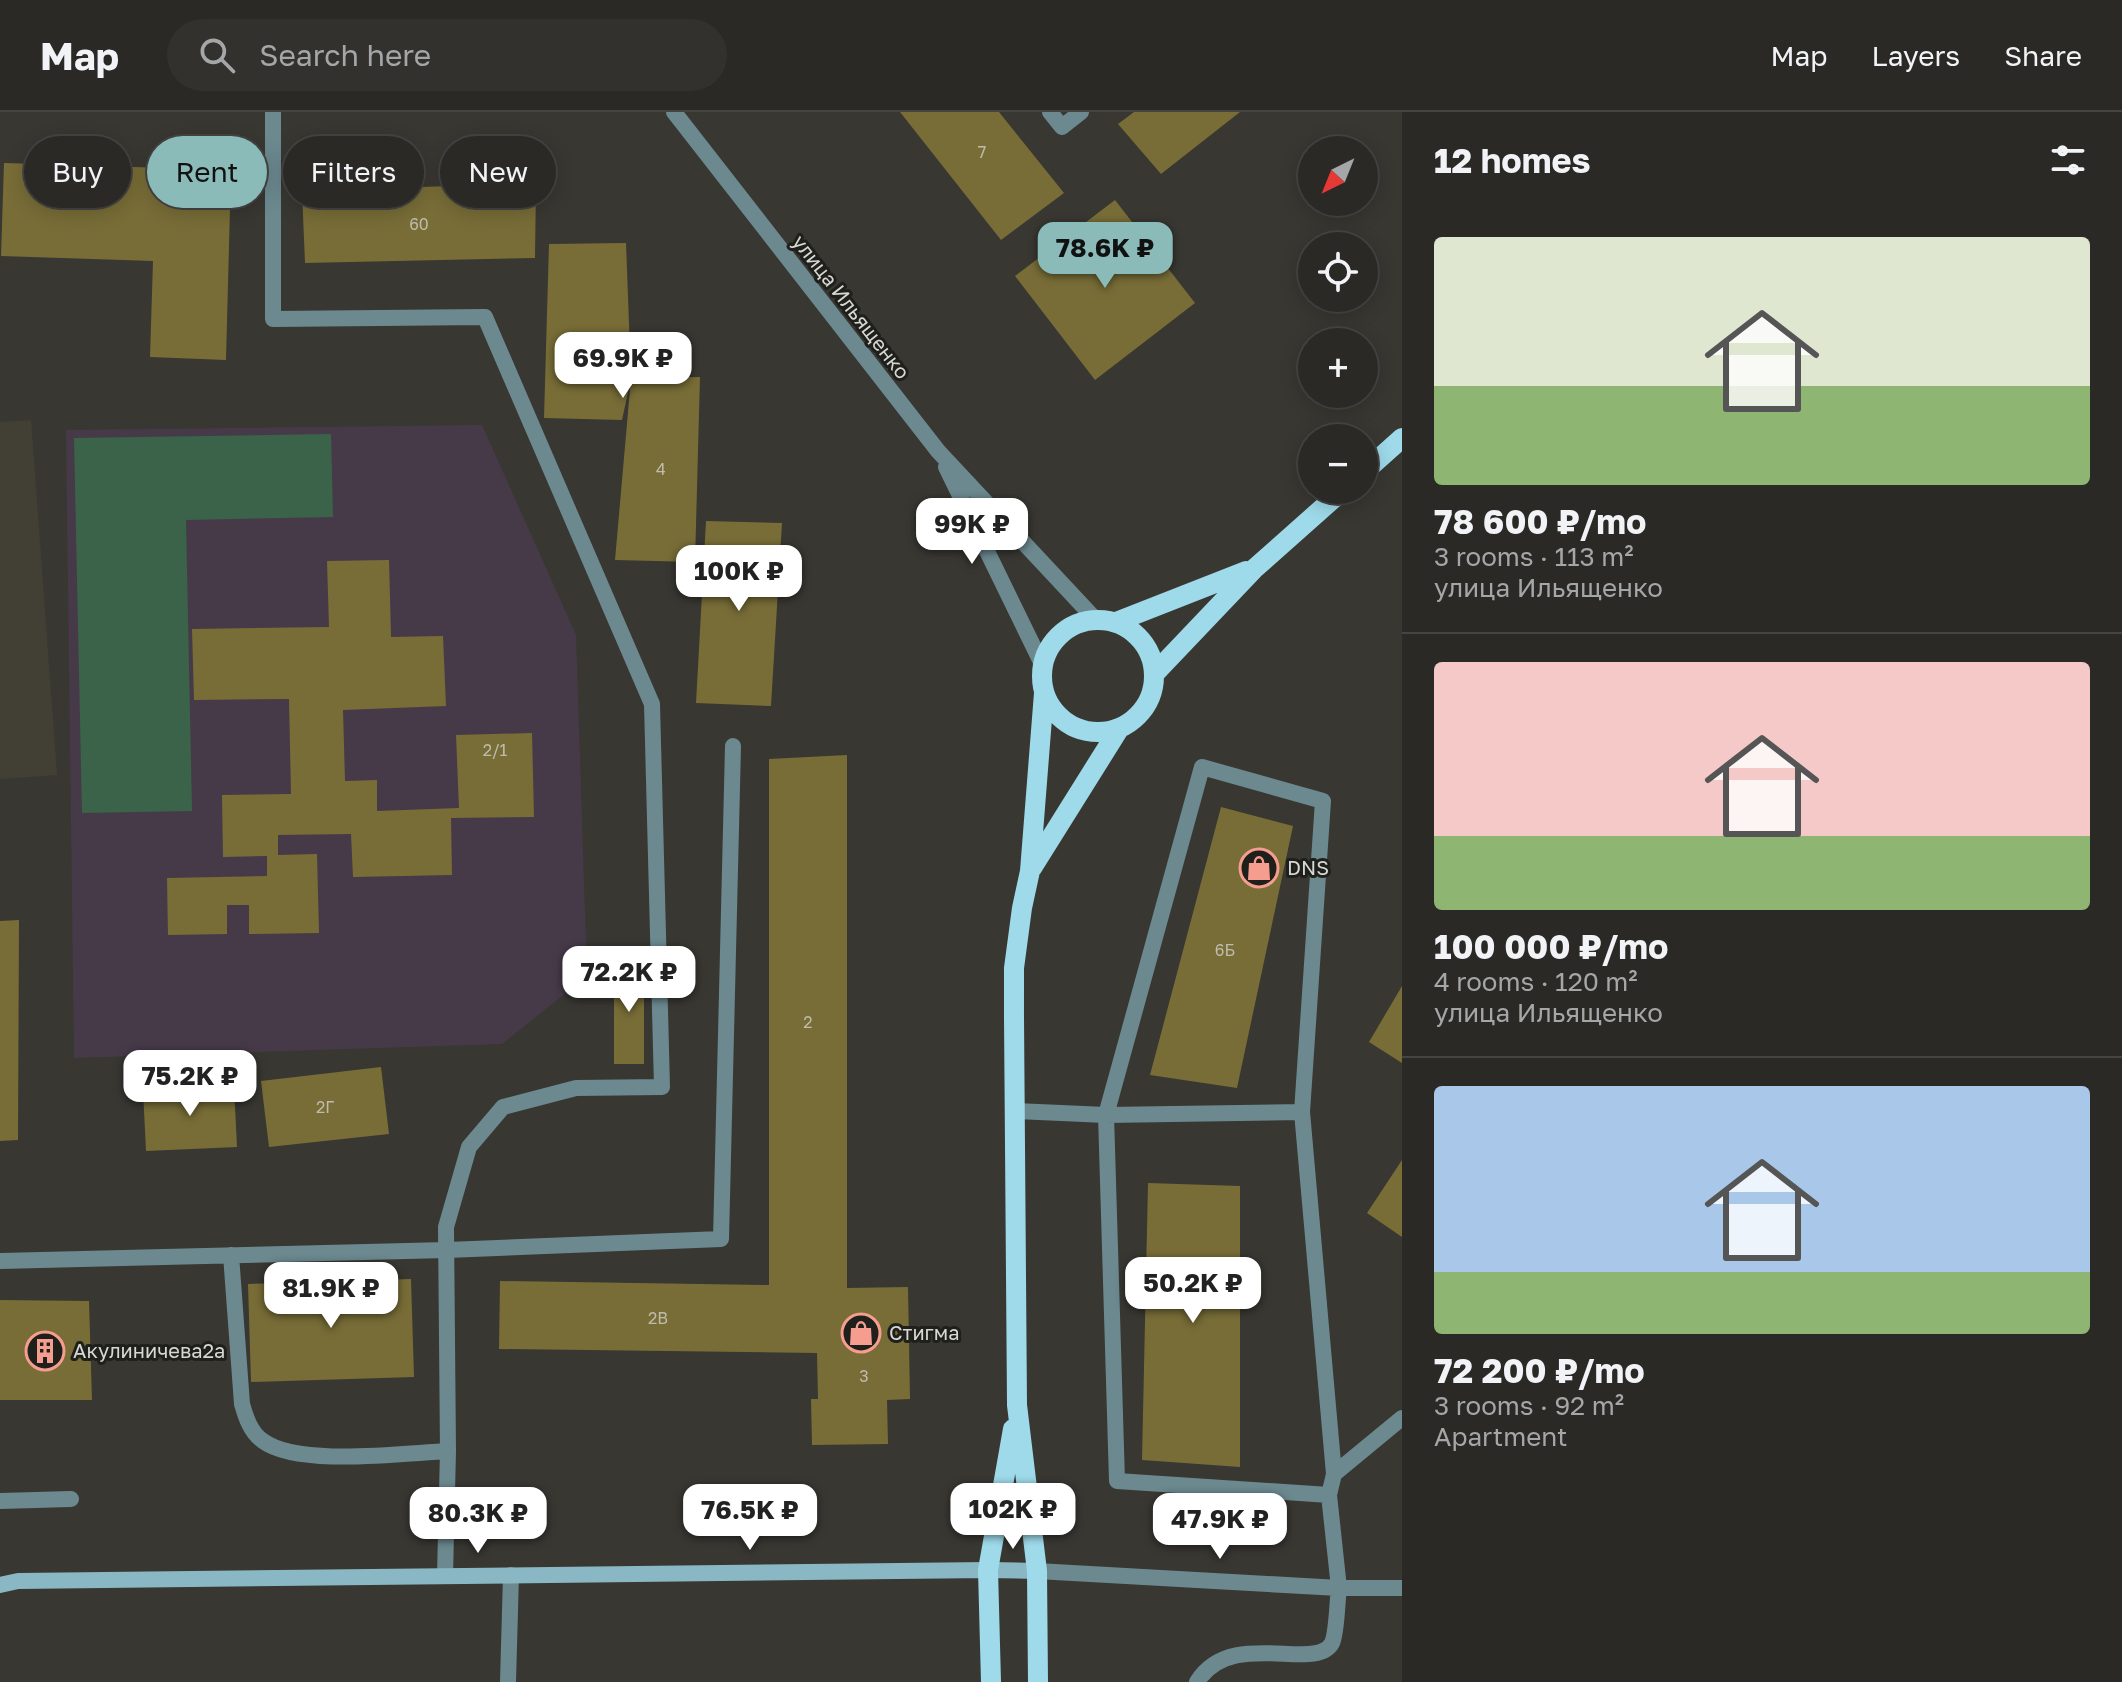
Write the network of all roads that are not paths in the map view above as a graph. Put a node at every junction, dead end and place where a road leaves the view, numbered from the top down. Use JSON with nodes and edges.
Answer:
{"nodes":[{"id":1,"x":273,"y":112,"type":"edge"},
{"id":2,"x":674,"y":112,"type":"edge"},
{"id":3,"x":1050,"y":112,"type":"edge"},
{"id":4,"x":1081,"y":112,"type":"edge"},
{"id":5,"x":1402,"y":438,"type":"edge"},
{"id":6,"x":938,"y":451,"type":"junction"},
{"id":7,"x":1378,"y":459,"type":"edge"},
{"id":8,"x":1327,"y":504,"type":"edge"},
{"id":9,"x":1254,"y":569,"type":"junction"},
{"id":10,"x":1095,"y":619,"type":"junction"},
{"id":11,"x":1116,"y":622,"type":"junction"},
{"id":12,"x":1042,"y":664,"type":"junction"},
{"id":13,"x":1155,"y":673,"type":"junction"},
{"id":14,"x":1044,"y":693,"type":"junction"},
{"id":15,"x":1119,"y":729,"type":"junction"},
{"id":16,"x":733,"y":746,"type":"dead end"},
{"id":17,"x":1030,"y":871,"type":"junction"},
{"id":18,"x":1014,"y":1111,"type":"junction"},
{"id":19,"x":1302,"y":1112,"type":"junction"},
{"id":20,"x":1106,"y":1115,"type":"junction"},
{"id":21,"x":447,"y":1250,"type":"junction"},
{"id":22,"x":231,"y":1255,"type":"junction"},
{"id":23,"x":0,"y":1261,"type":"edge"},
{"id":24,"x":1017,"y":1405,"type":"junction"},
{"id":25,"x":1402,"y":1418,"type":"edge"},
{"id":26,"x":448,"y":1451,"type":"junction"},
{"id":27,"x":1334,"y":1474,"type":"junction"},
{"id":28,"x":1329,"y":1495,"type":"junction"},
{"id":29,"x":71,"y":1499,"type":"dead end"},
{"id":30,"x":0,"y":1501,"type":"edge"},
{"id":31,"x":988,"y":1570,"type":"junction"},
{"id":32,"x":1037,"y":1571,"type":"junction"},
{"id":33,"x":511,"y":1575,"type":"junction"},
{"id":34,"x":445,"y":1576,"type":"junction"},
{"id":35,"x":0,"y":1585,"type":"edge"},
{"id":36,"x":1339,"y":1588,"type":"junction"},
{"id":37,"x":1402,"y":1588,"type":"edge"},
{"id":38,"x":508,"y":1682,"type":"edge"},
{"id":39,"x":991,"y":1682,"type":"edge"},
{"id":40,"x":1038,"y":1682,"type":"edge"},
{"id":41,"x":1197,"y":1682,"type":"edge"}],
"edges":[{"from":1,"to":21,"type":"street"},
{"from":2,"to":6,"type":"street","name":"улица Ильященко"},
{"from":3,"to":4,"type":"street"},
{"from":5,"to":7,"type":"main road"},
{"from":6,"to":10,"type":"street"},
{"from":6,"to":12,"type":"street"},
{"from":8,"to":9,"type":"main road"},
{"from":9,"to":11,"type":"main road"},
{"from":9,"to":13,"type":"main road"},
{"from":10,"to":11,"type":"main road"},
{"from":10,"to":12,"type":"main road"},
{"from":11,"to":13,"type":"main road"},
{"from":12,"to":14,"type":"main road"},
{"from":13,"to":15,"type":"main road"},
{"from":14,"to":15,"type":"main road"},
{"from":14,"to":17,"type":"main road"},
{"from":15,"to":17,"type":"main road"},
{"from":16,"to":21,"type":"street"},
{"from":17,"to":18,"type":"main road"},
{"from":18,"to":20,"type":"street"},
{"from":18,"to":24,"type":"main road"},
{"from":19,"to":20,"type":"street"},
{"from":19,"to":20,"type":"street"},
{"from":19,"to":27,"type":"street"},
{"from":20,"to":28,"type":"street"},
{"from":21,"to":22,"type":"street"},
{"from":21,"to":26,"type":"street"},
{"from":22,"to":23,"type":"street"},
{"from":22,"to":26,"type":"street"},
{"from":24,"to":31,"type":"main road"},
{"from":24,"to":32,"type":"main road"},
{"from":25,"to":27,"type":"street"},
{"from":26,"to":34,"type":"street"},
{"from":27,"to":28,"type":"street"},
{"from":28,"to":36,"type":"street"},
{"from":29,"to":30,"type":"street"},
{"from":31,"to":32,"type":"main road"},
{"from":31,"to":33,"type":"main road"},
{"from":31,"to":39,"type":"main road"},
{"from":32,"to":36,"type":"street"},
{"from":32,"to":40,"type":"main road"},
{"from":33,"to":34,"type":"main road"},
{"from":33,"to":38,"type":"street"},
{"from":34,"to":35,"type":"main road"},
{"from":36,"to":37,"type":"street"},
{"from":36,"to":41,"type":"street"}]}
